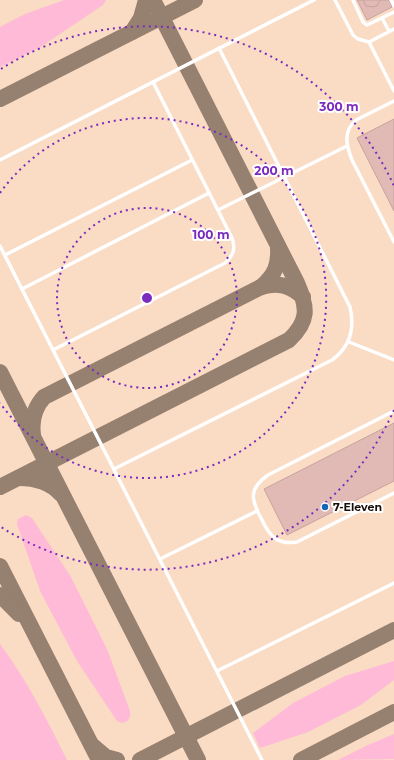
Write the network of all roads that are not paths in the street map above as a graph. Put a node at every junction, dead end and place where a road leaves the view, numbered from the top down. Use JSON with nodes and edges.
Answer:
{"nodes":[{"id":1,"x":314,"y":0,"type":"edge"},
{"id":2,"x":335,"y":0,"type":"edge"},
{"id":3,"x":353,"y":0,"type":"edge"},
{"id":4,"x":391,"y":0,"type":"edge"},
{"id":5,"x":394,"y":6,"type":"edge"},
{"id":6,"x":394,"y":12,"type":"edge"},
{"id":7,"x":382,"y":18,"type":"junction"},
{"id":8,"x":394,"y":29,"type":"edge"},
{"id":9,"x":389,"y":32,"type":"junction"},
{"id":10,"x":369,"y":42,"type":"junction"},
{"id":11,"x":219,"y":48,"type":"junction"},
{"id":12,"x":152,"y":82,"type":"junction"},
{"id":13,"x":394,"y":91,"type":"edge"},
{"id":14,"x":394,"y":101,"type":"edge"},
{"id":15,"x":347,"y":146,"type":"junction"},
{"id":16,"x":0,"y":160,"type":"edge"},
{"id":17,"x":192,"y":160,"type":"junction"},
{"id":18,"x":284,"y":177,"type":"junction"},
{"id":19,"x":209,"y":194,"type":"junction"},
{"id":20,"x":218,"y":210,"type":"junction"},
{"id":21,"x":394,"y":242,"type":"edge"},
{"id":22,"x":0,"y":246,"type":"edge"},
{"id":23,"x":5,"y":255,"type":"junction"},
{"id":24,"x":22,"y":289,"type":"junction"},
{"id":25,"x":349,"y":342,"type":"junction"},
{"id":26,"x":53,"y":350,"type":"junction"},
{"id":27,"x":394,"y":360,"type":"edge"},
{"id":28,"x":394,"y":411,"type":"edge"},
{"id":29,"x":114,"y":469,"type":"junction"},
{"id":30,"x":394,"y":493,"type":"edge"},
{"id":31,"x":257,"y":511,"type":"junction"},
{"id":32,"x":160,"y":559,"type":"junction"},
{"id":33,"x":394,"y":583,"type":"edge"},
{"id":34,"x":217,"y":671,"type":"junction"},
{"id":35,"x":262,"y":760,"type":"edge"}],
"edges":[{"from":1,"to":11,"type":"lane"},
{"from":2,"to":10,"type":"lane"},
{"from":3,"to":7,"type":"lane"},
{"from":4,"to":5,"type":"lane"},
{"from":6,"to":7,"type":"lane"},
{"from":7,"to":9,"type":"lane"},
{"from":8,"to":9,"type":"lane"},
{"from":9,"to":10,"type":"lane"},
{"from":10,"to":13,"type":"lane"},
{"from":11,"to":12,"type":"lane"},
{"from":11,"to":18,"type":"lane"},
{"from":12,"to":16,"type":"lane"},
{"from":12,"to":17,"type":"lane"},
{"from":14,"to":15,"type":"lane"},
{"from":15,"to":18,"type":"lane"},
{"from":15,"to":21,"type":"lane"},
{"from":17,"to":19,"type":"lane"},
{"from":17,"to":23,"type":"lane"},
{"from":18,"to":20,"type":"lane"},
{"from":18,"to":25,"type":"lane"},
{"from":19,"to":20,"type":"lane"},
{"from":19,"to":24,"type":"lane"},
{"from":20,"to":26,"type":"lane"},
{"from":22,"to":23,"type":"lane"},
{"from":23,"to":24,"type":"lane"},
{"from":24,"to":26,"type":"lane"},
{"from":25,"to":27,"type":"lane"},
{"from":25,"to":29,"type":"lane"},
{"from":26,"to":29,"type":"lane"},
{"from":28,"to":31,"type":"lane"},
{"from":29,"to":32,"type":"lane"},
{"from":30,"to":31,"type":"lane"},
{"from":31,"to":32,"type":"lane"},
{"from":32,"to":34,"type":"lane"},
{"from":33,"to":34,"type":"lane"},
{"from":34,"to":35,"type":"lane"}]}
